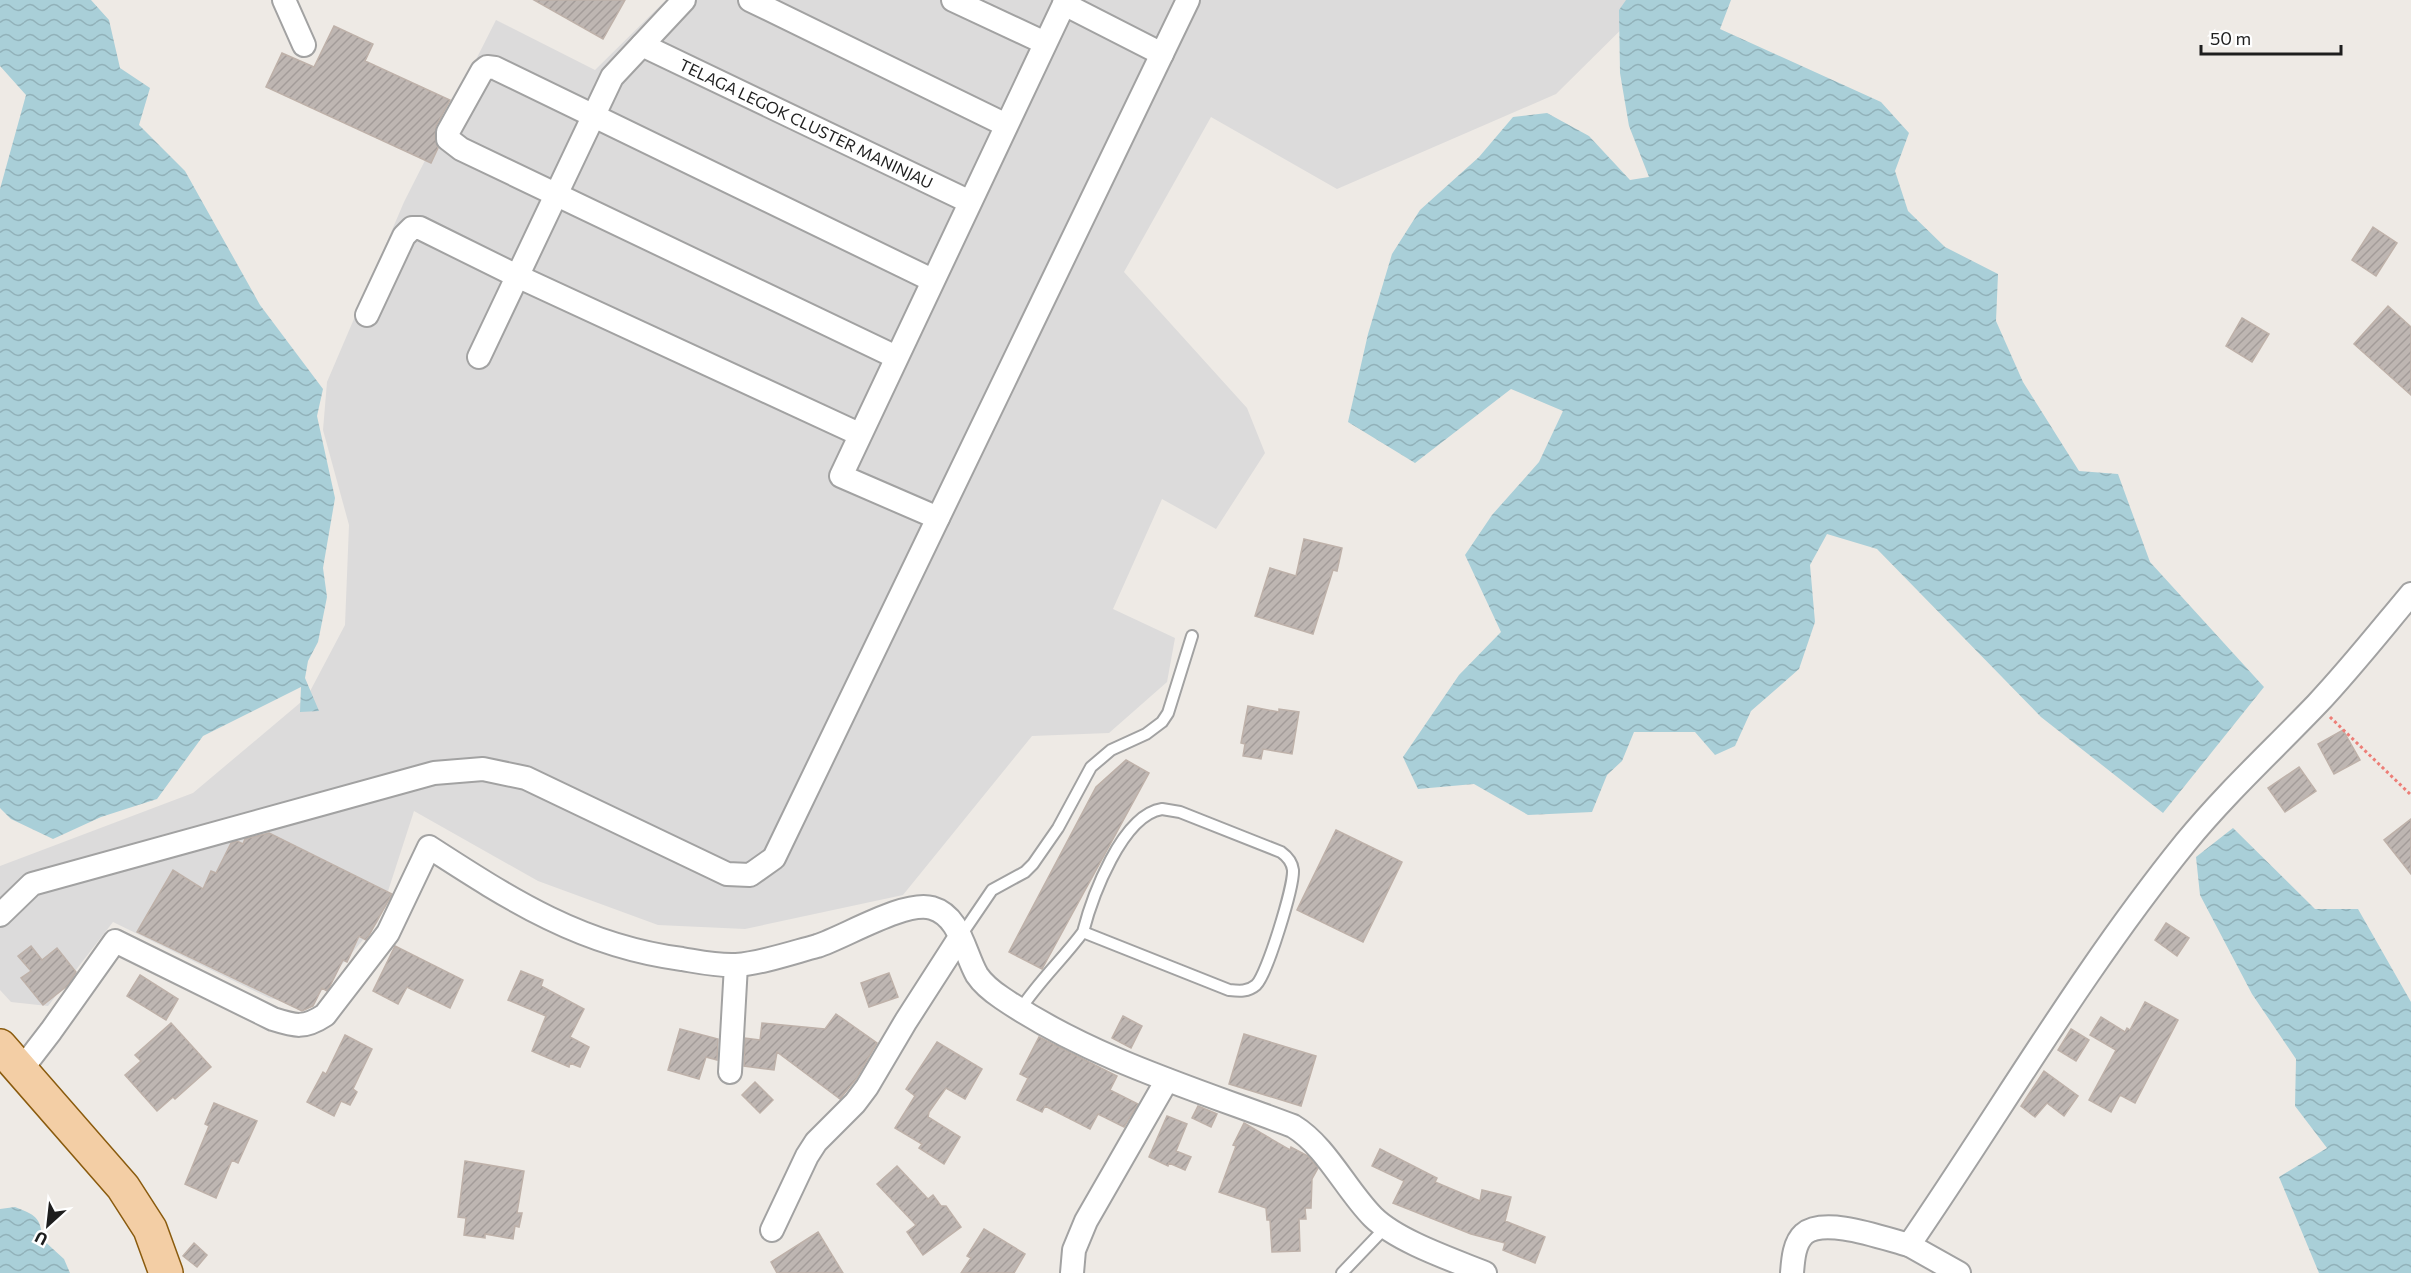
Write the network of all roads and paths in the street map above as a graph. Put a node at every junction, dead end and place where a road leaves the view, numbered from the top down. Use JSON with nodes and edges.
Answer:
{"nodes":[{"id":1,"x":284,"y":0,"type":"edge"},
{"id":2,"x":684,"y":0,"type":"edge"},
{"id":3,"x":750,"y":0,"type":"edge"},
{"id":4,"x":953,"y":0,"type":"edge"},
{"id":5,"x":1188,"y":0,"type":"edge"},
{"id":6,"x":1065,"y":2,"type":"edge"},
{"id":7,"x":1045,"y":43,"type":"junction"},
{"id":8,"x":304,"y":45,"type":"dead end"},
{"id":9,"x":642,"y":45,"type":"junction"},
{"id":10,"x":1162,"y":54,"type":"junction"},
{"id":11,"x":594,"y":117,"type":"junction"},
{"id":12,"x":1006,"y":125,"type":"junction"},
{"id":13,"x":556,"y":195,"type":"junction"},
{"id":14,"x":970,"y":202,"type":"junction"},
{"id":15,"x":517,"y":276,"type":"junction"},
{"id":16,"x":932,"y":280,"type":"junction"},
{"id":17,"x":366,"y":315,"type":"dead end"},
{"id":18,"x":478,"y":357,"type":"dead end"},
{"id":19,"x":896,"y":357,"type":"junction"},
{"id":20,"x":859,"y":434,"type":"junction"},
{"id":21,"x":938,"y":518,"type":"junction"},
{"id":22,"x":2411,"y":594,"type":"edge"},
{"id":23,"x":1192,"y":636,"type":"dead end"},
{"id":24,"x":2316,"y":704,"type":"junction"},
{"id":25,"x":2411,"y":795,"type":"edge"},
{"id":26,"x":0,"y":915,"type":"edge"},
{"id":27,"x":1083,"y":932,"type":"junction"},
{"id":28,"x":960,"y":937,"type":"junction"},
{"id":29,"x":736,"y":965,"type":"junction"},
{"id":30,"x":1020,"y":1010,"type":"junction"},
{"id":31,"x":10,"y":1058,"type":"edge"},
{"id":32,"x":730,"y":1072,"type":"dead end"},
{"id":33,"x":1167,"y":1080,"type":"junction"},
{"id":34,"x":1385,"y":1228,"type":"junction"},
{"id":35,"x":772,"y":1230,"type":"dead end"},
{"id":36,"x":1909,"y":1245,"type":"junction"},
{"id":37,"x":166,"y":1273,"type":"edge"},
{"id":38,"x":1072,"y":1273,"type":"edge"},
{"id":39,"x":1342,"y":1273,"type":"edge"},
{"id":40,"x":1485,"y":1273,"type":"edge"},
{"id":41,"x":1792,"y":1273,"type":"edge"},
{"id":42,"x":1959,"y":1273,"type":"edge"}],
"edges":[{"from":1,"to":8,"type":"street"},
{"from":2,"to":9,"type":"street"},
{"from":3,"to":12,"type":"street"},
{"from":4,"to":7,"type":"street"},
{"from":5,"to":10,"type":"street"},
{"from":6,"to":7,"type":"street"},
{"from":6,"to":10,"type":"street"},
{"from":7,"to":12,"type":"street"},
{"from":9,"to":11,"type":"street"},
{"from":9,"to":14,"type":"street","name":"TELAGA LEGOK CLUSTER MANINJAU"},
{"from":10,"to":21,"type":"street"},
{"from":11,"to":13,"type":"street"},
{"from":11,"to":13,"type":"street"},
{"from":11,"to":16,"type":"street"},
{"from":12,"to":14,"type":"street"},
{"from":13,"to":15,"type":"street"},
{"from":13,"to":19,"type":"street"},
{"from":14,"to":16,"type":"street"},
{"from":15,"to":17,"type":"street"},
{"from":15,"to":18,"type":"street"},
{"from":15,"to":20,"type":"street"},
{"from":16,"to":19,"type":"street"},
{"from":19,"to":20,"type":"street"},
{"from":20,"to":21,"type":"street"},
{"from":21,"to":26,"type":"street"},
{"from":22,"to":24,"type":"street"},
{"from":23,"to":28,"type":"lane"},
{"from":24,"to":25,"type":"path"},
{"from":24,"to":36,"type":"street"},
{"from":27,"to":27,"type":"lane"},
{"from":27,"to":30,"type":"lane"},
{"from":28,"to":29,"type":"street"},
{"from":28,"to":30,"type":"street"},
{"from":28,"to":35,"type":"street"},
{"from":29,"to":31,"type":"street"},
{"from":29,"to":32,"type":"street"},
{"from":30,"to":33,"type":"street"},
{"from":31,"to":37,"type":"main road"},
{"from":33,"to":34,"type":"street"},
{"from":33,"to":38,"type":"street"},
{"from":34,"to":39,"type":"lane"},
{"from":34,"to":40,"type":"street"},
{"from":36,"to":41,"type":"street"},
{"from":36,"to":42,"type":"street"}]}
